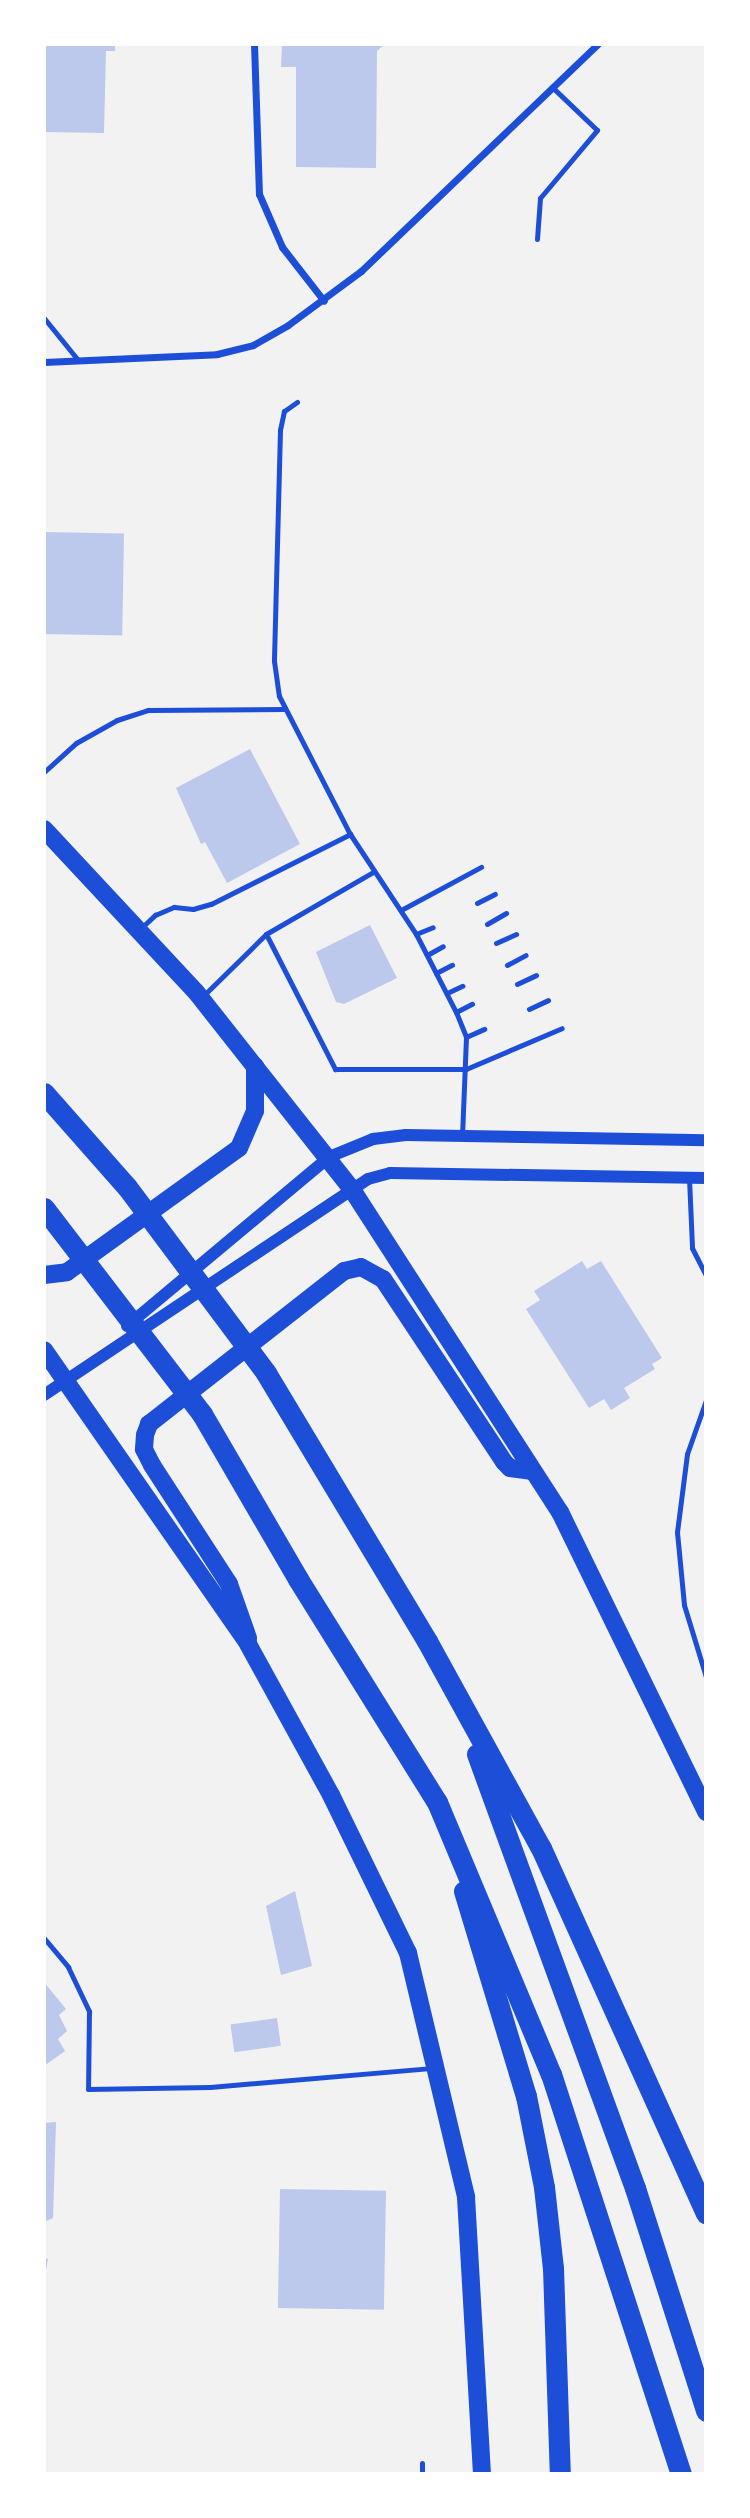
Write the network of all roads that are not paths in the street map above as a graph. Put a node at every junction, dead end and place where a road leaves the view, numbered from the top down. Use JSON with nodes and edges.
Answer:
{"nodes":[{"id":1,"x":254,"y":44,"type":"edge"},
{"id":2,"x":598,"y":44,"type":"edge"},
{"id":3,"x":552,"y":87,"type":"junction"},
{"id":4,"x":537,"y":239,"type":"dead end"},
{"id":5,"x":324,"y":301,"type":"junction"},
{"id":6,"x":44,"y":318,"type":"edge"},
{"id":7,"x":78,"y":360,"type":"junction"},
{"id":8,"x":44,"y":362,"type":"edge"},
{"id":9,"x":297,"y":402,"type":"dead end"},
{"id":10,"x":284,"y":709,"type":"junction"},
{"id":11,"x":44,"y":772,"type":"edge"},
{"id":12,"x":44,"y":829,"type":"edge"},
{"id":13,"x":350,"y":834,"type":"junction"},
{"id":14,"x":481,"y":867,"type":"dead end"},
{"id":15,"x":373,"y":872,"type":"junction"},
{"id":16,"x":495,"y":894,"type":"dead end"},
{"id":17,"x":477,"y":903,"type":"dead end"},
{"id":18,"x":401,"y":910,"type":"junction"},
{"id":19,"x":506,"y":913,"type":"dead end"},
{"id":20,"x":487,"y":924,"type":"dead end"},
{"id":21,"x":433,"y":926,"type":"dead end"},
{"id":22,"x":139,"y":929,"type":"junction"},
{"id":23,"x":266,"y":934,"type":"junction"},
{"id":24,"x":416,"y":934,"type":"junction"},
{"id":25,"x":516,"y":934,"type":"dead end"},
{"id":26,"x":496,"y":943,"type":"dead end"},
{"id":27,"x":443,"y":946,"type":"dead end"},
{"id":28,"x":426,"y":955,"type":"junction"},
{"id":29,"x":526,"y":955,"type":"dead end"},
{"id":30,"x":452,"y":965,"type":"dead end"},
{"id":31,"x":507,"y":965,"type":"dead end"},
{"id":32,"x":436,"y":973,"type":"junction"},
{"id":33,"x":536,"y":975,"type":"dead end"},
{"id":34,"x":517,"y":984,"type":"dead end"},
{"id":35,"x":463,"y":986,"type":"dead end"},
{"id":36,"x":447,"y":993,"type":"junction"},
{"id":37,"x":201,"y":998,"type":"junction"},
{"id":38,"x":548,"y":1000,"type":"dead end"},
{"id":39,"x":472,"y":1004,"type":"dead end"},
{"id":40,"x":529,"y":1009,"type":"dead end"},
{"id":41,"x":456,"y":1012,"type":"junction"},
{"id":42,"x":484,"y":1028,"type":"dead end"},
{"id":43,"x":562,"y":1028,"type":"dead end"},
{"id":44,"x":466,"y":1037,"type":"junction"},
{"id":45,"x":255,"y":1064,"type":"junction"},
{"id":46,"x":466,"y":1069,"type":"junction"},
{"id":47,"x":44,"y":1093,"type":"edge"},
{"id":48,"x":462,"y":1136,"type":"junction"},
{"id":49,"x":706,"y":1140,"type":"edge"},
{"id":50,"x":329,"y":1157,"type":"junction"},
{"id":51,"x":689,"y":1178,"type":"junction"},
{"id":52,"x":706,"y":1178,"type":"edge"},
{"id":53,"x":351,"y":1188,"type":"junction"},
{"id":54,"x":44,"y":1208,"type":"edge"},
{"id":55,"x":44,"y":1275,"type":"edge"},
{"id":56,"x":706,"y":1275,"type":"edge"},
{"id":57,"x":44,"y":1350,"type":"edge"},
{"id":58,"x":65,"y":1378,"type":"junction"},
{"id":59,"x":44,"y":1395,"type":"edge"},
{"id":60,"x":706,"y":1400,"type":"edge"},
{"id":61,"x":531,"y":1471,"type":"junction"},
{"id":62,"x":248,"y":1644,"type":"junction"},
{"id":63,"x":706,"y":1677,"type":"edge"},
{"id":64,"x":452,"y":1686,"type":"junction"},
{"id":65,"x":437,"y":1802,"type":"junction"},
{"id":66,"x":706,"y":1812,"type":"edge"},
{"id":67,"x":44,"y":1938,"type":"edge"},
{"id":68,"x":437,"y":2067,"type":"junction"},
{"id":69,"x":706,"y":2213,"type":"edge"},
{"id":70,"x":706,"y":2411,"type":"edge"},
{"id":71,"x":422,"y":2463,"type":"dead end"},
{"id":72,"x":422,"y":2474,"type":"edge"},
{"id":73,"x":482,"y":2474,"type":"edge"},
{"id":74,"x":560,"y":2474,"type":"edge"},
{"id":75,"x":681,"y":2474,"type":"edge"}],
"edges":[{"from":1,"to":5,"type":"street"},
{"from":2,"to":3,"type":"street"},
{"from":3,"to":4,"type":"lane"},
{"from":3,"to":5,"type":"street"},
{"from":5,"to":7,"type":"street"},
{"from":6,"to":7,"type":"lane"},
{"from":7,"to":8,"type":"street"},
{"from":9,"to":10,"type":"lane"},
{"from":10,"to":11,"type":"lane"},
{"from":10,"to":13,"type":"lane"},
{"from":12,"to":22,"type":"main road"},
{"from":13,"to":15,"type":"lane"},
{"from":13,"to":22,"type":"lane"},
{"from":14,"to":18,"type":"lane"},
{"from":15,"to":18,"type":"lane"},
{"from":15,"to":23,"type":"lane"},
{"from":16,"to":17,"type":"lane"},
{"from":18,"to":24,"type":"lane"},
{"from":19,"to":20,"type":"lane"},
{"from":21,"to":24,"type":"lane"},
{"from":22,"to":37,"type":"main road"},
{"from":23,"to":37,"type":"lane"},
{"from":23,"to":46,"type":"lane"},
{"from":24,"to":28,"type":"lane"},
{"from":25,"to":26,"type":"lane"},
{"from":27,"to":28,"type":"lane"},
{"from":28,"to":32,"type":"lane"},
{"from":29,"to":31,"type":"lane"},
{"from":30,"to":32,"type":"lane"},
{"from":32,"to":36,"type":"lane"},
{"from":33,"to":34,"type":"lane"},
{"from":35,"to":36,"type":"lane"},
{"from":36,"to":41,"type":"lane"},
{"from":37,"to":45,"type":"main road"},
{"from":38,"to":40,"type":"lane"},
{"from":39,"to":41,"type":"lane"},
{"from":41,"to":44,"type":"lane"},
{"from":42,"to":44,"type":"lane"},
{"from":43,"to":46,"type":"lane"},
{"from":44,"to":46,"type":"lane"},
{"from":45,"to":50,"type":"main road"},
{"from":45,"to":55,"type":"main road"},
{"from":46,"to":48,"type":"lane"},
{"from":47,"to":64,"type":"highway"},
{"from":48,"to":49,"type":"street"},
{"from":48,"to":50,"type":"street"},
{"from":50,"to":53,"type":"main road"},
{"from":50,"to":58,"type":"street"},
{"from":51,"to":52,"type":"street"},
{"from":51,"to":53,"type":"street"},
{"from":51,"to":56,"type":"lane"},
{"from":53,"to":58,"type":"street"},
{"from":53,"to":61,"type":"main road"},
{"from":54,"to":65,"type":"highway"},
{"from":57,"to":58,"type":"main road"},
{"from":58,"to":59,"type":"street"},
{"from":58,"to":62,"type":"main road"},
{"from":60,"to":63,"type":"lane"},
{"from":61,"to":62,"type":"main road"},
{"from":61,"to":66,"type":"main road"},
{"from":62,"to":68,"type":"main road"},
{"from":64,"to":69,"type":"highway"},
{"from":64,"to":70,"type":"highway"},
{"from":65,"to":74,"type":"highway"},
{"from":65,"to":75,"type":"highway"},
{"from":67,"to":68,"type":"lane"},
{"from":68,"to":73,"type":"main road"},
{"from":71,"to":72,"type":"lane"}]}
